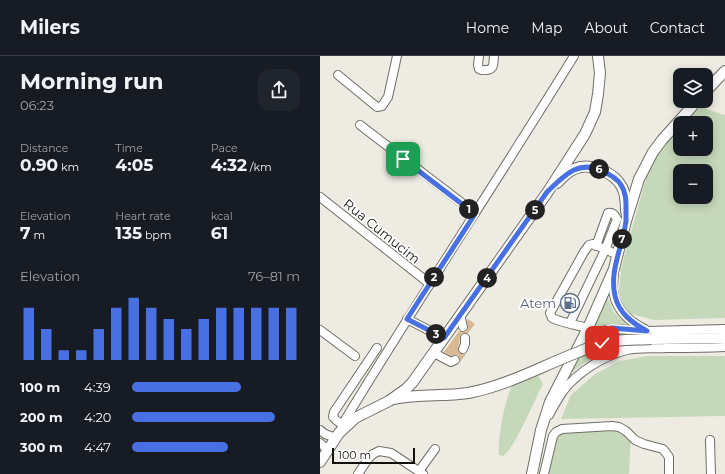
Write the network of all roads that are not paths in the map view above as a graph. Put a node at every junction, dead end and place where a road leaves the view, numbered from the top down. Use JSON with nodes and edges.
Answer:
{"nodes":[{"id":1,"x":397,"y":56,"type":"edge"},
{"id":2,"x":479,"y":56,"type":"edge"},
{"id":3,"x":494,"y":56,"type":"edge"},
{"id":4,"x":574,"y":56,"type":"edge"},
{"id":5,"x":598,"y":56,"type":"edge"},
{"id":6,"x":338,"y":75,"type":"dead end"},
{"id":7,"x":723,"y":75,"type":"edge"},
{"id":8,"x":713,"y":84,"type":"edge"},
{"id":9,"x":690,"y":108,"type":"edge"},
{"id":10,"x":360,"y":125,"type":"dead end"},
{"id":11,"x":547,"y":192,"type":"junction"},
{"id":12,"x":320,"y":197,"type":"edge"},
{"id":13,"x":475,"y":214,"type":"junction"},
{"id":14,"x":626,"y":222,"type":"junction"},
{"id":15,"x":596,"y":246,"type":"junction"},
{"id":16,"x":605,"y":250,"type":"junction"},
{"id":17,"x":618,"y":255,"type":"junction"},
{"id":18,"x":614,"y":269,"type":"junction"},
{"id":19,"x":430,"y":284,"type":"junction"},
{"id":20,"x":460,"y":315,"type":"junction"},
{"id":21,"x":407,"y":319,"type":"junction"},
{"id":22,"x":570,"y":323,"type":"junction"},
{"id":23,"x":463,"y":327,"type":"dead end"},
{"id":24,"x":588,"y":328,"type":"junction"},
{"id":25,"x":725,"y":329,"type":"edge"},
{"id":26,"x":320,"y":330,"type":"edge"},
{"id":27,"x":649,"y":335,"type":"junction"},
{"id":28,"x":444,"y":338,"type":"junction"},
{"id":29,"x":465,"y":338,"type":"dead end"},
{"id":30,"x":725,"y":338,"type":"edge"},
{"id":31,"x":725,"y":347,"type":"edge"},
{"id":32,"x":377,"y":348,"type":"dead end"},
{"id":33,"x":463,"y":349,"type":"dead end"},
{"id":34,"x":628,"y":350,"type":"junction"},
{"id":35,"x":434,"y":353,"type":"junction"},
{"id":36,"x":355,"y":356,"type":"dead end"},
{"id":37,"x":455,"y":360,"type":"dead end"},
{"id":38,"x":389,"y":401,"type":"junction"},
{"id":39,"x":541,"y":430,"type":"junction"},
{"id":40,"x":323,"y":432,"type":"edge"},
{"id":41,"x":340,"y":432,"type":"junction"},
{"id":42,"x":710,"y":440,"type":"dead end"},
{"id":43,"x":320,"y":442,"type":"edge"},
{"id":44,"x":435,"y":449,"type":"dead end"},
{"id":45,"x":328,"y":450,"type":"junction"},
{"id":46,"x":321,"y":459,"type":"edge"},
{"id":47,"x":421,"y":473,"type":"edge"},
{"id":48,"x":358,"y":474,"type":"edge"},
{"id":49,"x":532,"y":474,"type":"edge"},
{"id":50,"x":544,"y":474,"type":"edge"},
{"id":51,"x":669,"y":474,"type":"edge"},
{"id":52,"x":711,"y":474,"type":"edge"}],
"edges":[{"from":1,"to":6,"type":"street"},
{"from":2,"to":3,"type":"street"},
{"from":4,"to":13,"type":"street"},
{"from":5,"to":11,"type":"main road"},
{"from":7,"to":8,"type":"main road"},
{"from":9,"to":14,"type":"main road"},
{"from":10,"to":13,"type":"street"},
{"from":11,"to":14,"type":"main road"},
{"from":11,"to":20,"type":"main road"},
{"from":12,"to":19,"type":"street","name":"Rua Cumucim"},
{"from":13,"to":19,"type":"street"},
{"from":14,"to":17,"type":"main road"},
{"from":15,"to":16,"type":"street"},
{"from":15,"to":16,"type":"street"},
{"from":15,"to":22,"type":"street"},
{"from":16,"to":17,"type":"street"},
{"from":16,"to":22,"type":"street"},
{"from":17,"to":18,"type":"main road"},
{"from":18,"to":24,"type":"main road"},
{"from":18,"to":27,"type":"street"},
{"from":19,"to":21,"type":"street"},
{"from":20,"to":23,"type":"street"},
{"from":20,"to":28,"type":"main road"},
{"from":21,"to":28,"type":"street"},
{"from":21,"to":41,"type":"street"},
{"from":22,"to":24,"type":"street"},
{"from":24,"to":39,"type":"main road"},
{"from":25,"to":27,"type":"street"},
{"from":26,"to":36,"type":"street"},
{"from":27,"to":30,"type":"main road"},
{"from":27,"to":34,"type":"street"},
{"from":27,"to":38,"type":"main road","bridge":true},
{"from":28,"to":35,"type":"main road"},
{"from":29,"to":33,"type":"street"},
{"from":31,"to":34,"type":"street"},
{"from":32,"to":41,"type":"street"},
{"from":34,"to":39,"type":"street"},
{"from":35,"to":37,"type":"street"},
{"from":35,"to":38,"type":"main road"},
{"from":38,"to":41,"type":"main road"},
{"from":39,"to":49,"type":"main road"},
{"from":40,"to":41,"type":"street"},
{"from":40,"to":43,"type":"street"},
{"from":41,"to":45,"type":"main road"},
{"from":42,"to":52,"type":"street"},
{"from":43,"to":45,"type":"street"},
{"from":44,"to":47,"type":"street"},
{"from":45,"to":46,"type":"main road"},
{"from":47,"to":48,"type":"street"},
{"from":50,"to":51,"type":"street"}]}
